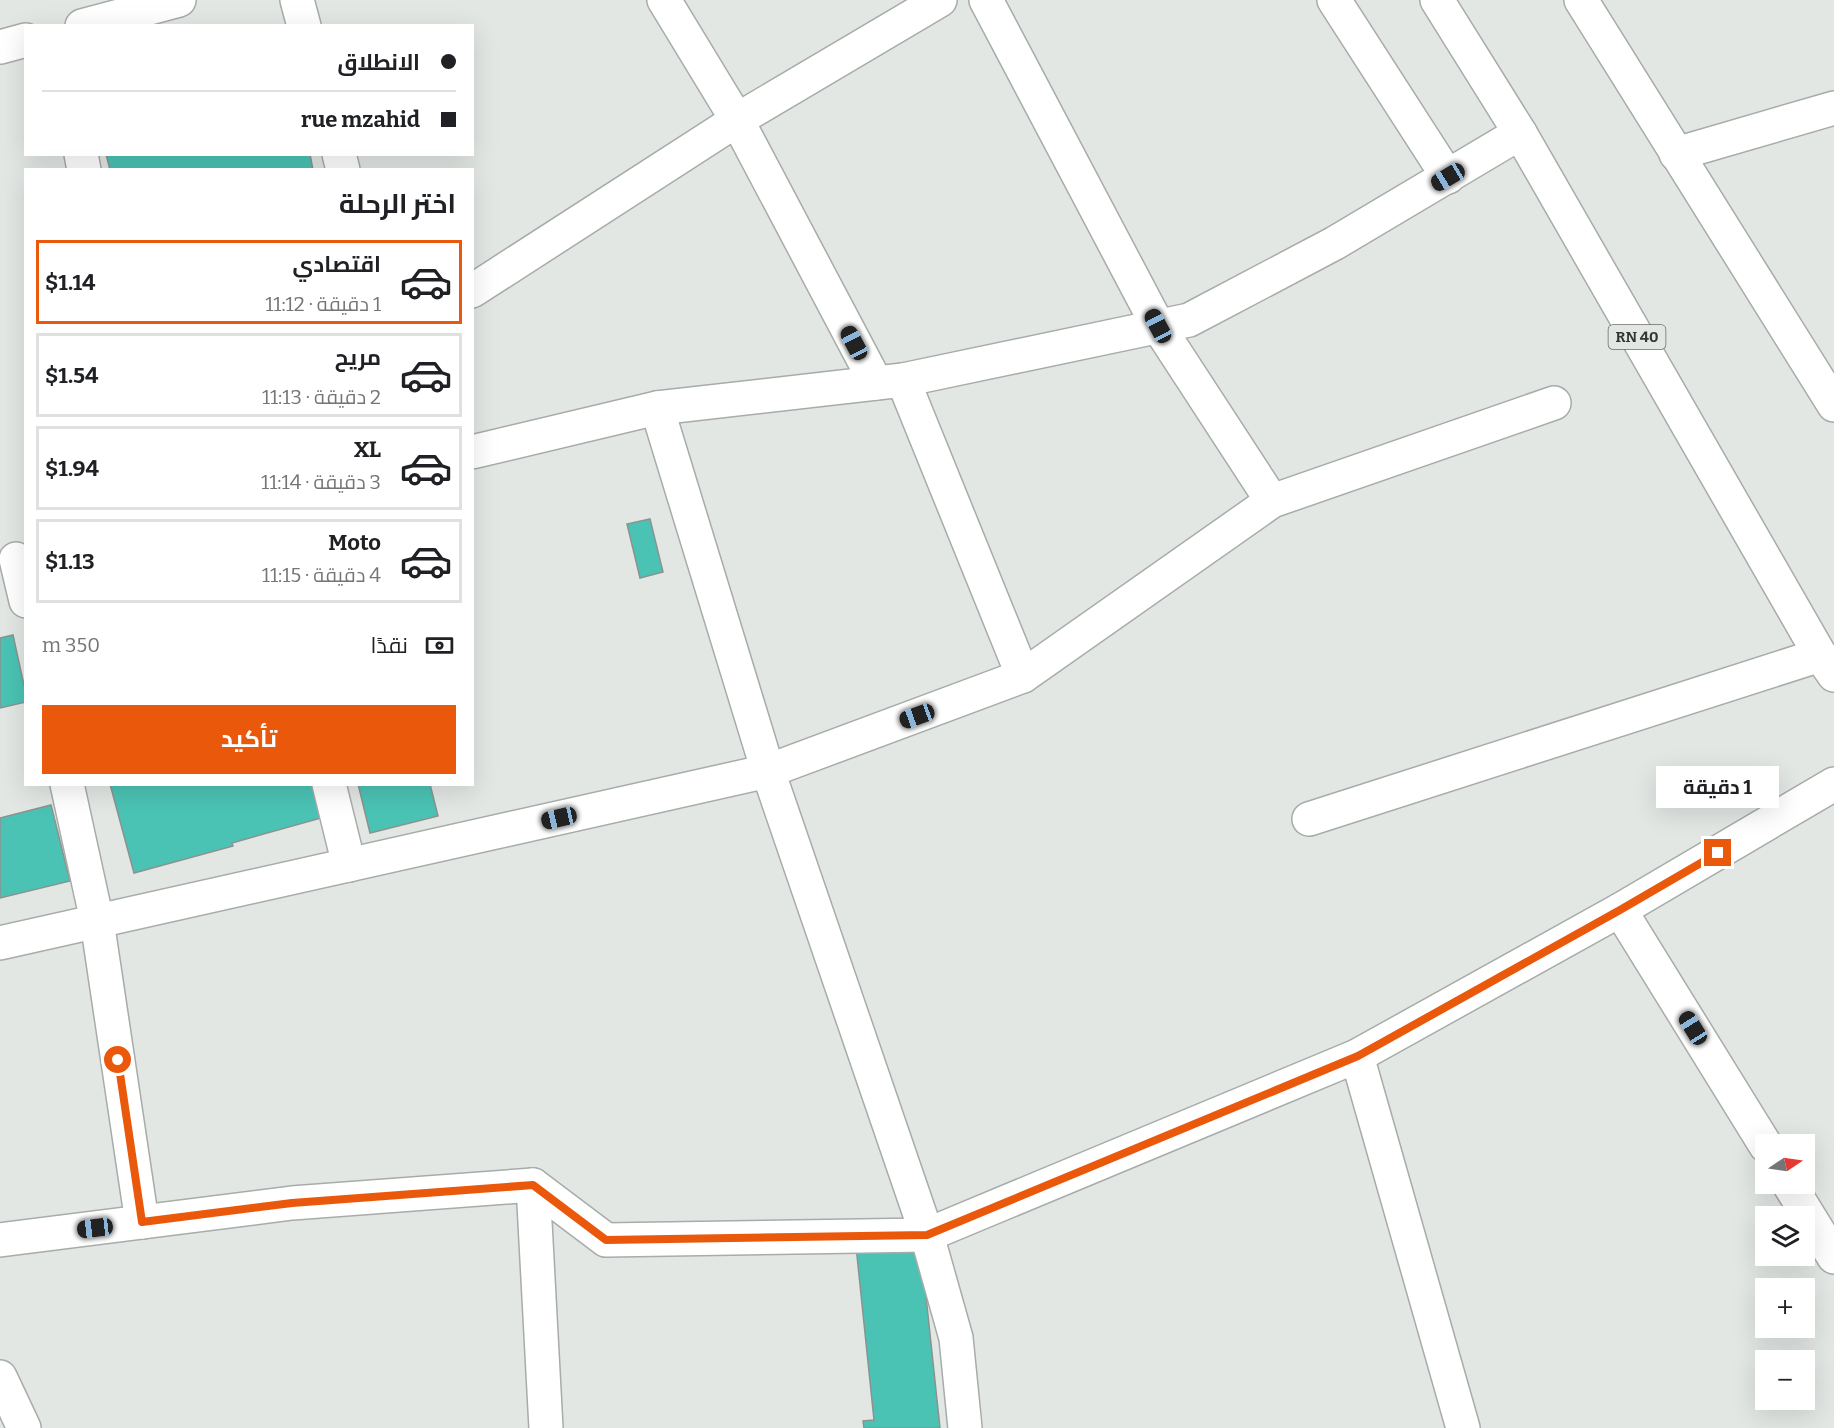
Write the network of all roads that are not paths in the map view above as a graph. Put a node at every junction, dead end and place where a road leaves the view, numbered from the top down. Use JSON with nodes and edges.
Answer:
{"nodes":[{"id":1,"x":179,"y":0,"type":"edge"},
{"id":2,"x":297,"y":0,"type":"edge"},
{"id":3,"x":664,"y":0,"type":"edge"},
{"id":4,"x":940,"y":0,"type":"edge"},
{"id":5,"x":986,"y":0,"type":"edge"},
{"id":6,"x":1334,"y":0,"type":"edge"},
{"id":7,"x":1437,"y":0,"type":"edge"},
{"id":8,"x":1581,"y":0,"type":"edge"},
{"id":9,"x":89,"y":24,"type":"edge"},
{"id":10,"x":303,"y":24,"type":"edge"},
{"id":11,"x":24,"y":41,"type":"edge"},
{"id":12,"x":0,"y":47,"type":"edge"},
{"id":13,"x":1834,"y":108,"type":"edge"},
{"id":14,"x":737,"y":120,"type":"junction"},
{"id":15,"x":1520,"y":133,"type":"junction"},
{"id":16,"x":1676,"y":154,"type":"junction"},
{"id":17,"x":1448,"y":177,"type":"junction"},
{"id":18,"x":474,"y":290,"type":"edge"},
{"id":19,"x":1158,"y":326,"type":"junction"},
{"id":20,"x":889,"y":382,"type":"junction"},
{"id":21,"x":1554,"y":403,"type":"dead end"},
{"id":22,"x":1834,"y":405,"type":"edge"},
{"id":23,"x":657,"y":408,"type":"junction"},
{"id":24,"x":474,"y":452,"type":"edge"},
{"id":25,"x":1272,"y":501,"type":"junction"},
{"id":26,"x":14,"y":560,"type":"edge"},
{"id":27,"x":24,"y":594,"type":"edge"},
{"id":28,"x":1827,"y":665,"type":"edge"},
{"id":29,"x":1023,"y":676,"type":"junction"},
{"id":30,"x":768,"y":771,"type":"junction"},
{"id":31,"x":1834,"y":784,"type":"edge"},
{"id":32,"x":67,"y":786,"type":"edge"},
{"id":33,"x":329,"y":786,"type":"edge"},
{"id":34,"x":1309,"y":819,"type":"dead end"},
{"id":35,"x":349,"y":865,"type":"junction"},
{"id":36,"x":1620,"y":910,"type":"junction"},
{"id":37,"x":97,"y":921,"type":"junction"},
{"id":38,"x":0,"y":944,"type":"edge"},
{"id":39,"x":1358,"y":1056,"type":"junction"},
{"id":40,"x":1759,"y":1134,"type":"edge"},
{"id":41,"x":533,"y":1185,"type":"junction"},
{"id":42,"x":1795,"y":1194,"type":"edge"},
{"id":43,"x":142,"y":1222,"type":"junction"},
{"id":44,"x":927,"y":1235,"type":"junction"},
{"id":45,"x":0,"y":1240,"type":"edge"},
{"id":46,"x":1834,"y":1257,"type":"edge"},
{"id":47,"x":0,"y":1377,"type":"edge"},
{"id":48,"x":24,"y":1428,"type":"edge"},
{"id":49,"x":542,"y":1428,"type":"edge"},
{"id":50,"x":965,"y":1428,"type":"edge"},
{"id":51,"x":1463,"y":1428,"type":"edge"}],
"edges":[{"from":1,"to":9,"type":"street"},
{"from":2,"to":10,"type":"street"},
{"from":3,"to":14,"type":"street"},
{"from":4,"to":14,"type":"street"},
{"from":5,"to":19,"type":"street"},
{"from":6,"to":17,"type":"street"},
{"from":7,"to":15,"type":"street","number":"RN 40"},
{"from":8,"to":16,"type":"street"},
{"from":11,"to":12,"type":"street"},
{"from":13,"to":16,"type":"street"},
{"from":14,"to":18,"type":"street"},
{"from":14,"to":20,"type":"street"},
{"from":15,"to":17,"type":"street"},
{"from":15,"to":28,"type":"street","number":"RN 40"},
{"from":16,"to":22,"type":"street"},
{"from":17,"to":19,"type":"street"},
{"from":19,"to":20,"type":"street"},
{"from":19,"to":25,"type":"street"},
{"from":20,"to":23,"type":"street"},
{"from":20,"to":29,"type":"street"},
{"from":21,"to":25,"type":"street"},
{"from":23,"to":24,"type":"street"},
{"from":23,"to":30,"type":"street"},
{"from":25,"to":29,"type":"street"},
{"from":26,"to":27,"type":"street"},
{"from":28,"to":34,"type":"street"},
{"from":29,"to":30,"type":"street"},
{"from":30,"to":35,"type":"street"},
{"from":30,"to":44,"type":"street"},
{"from":31,"to":36,"type":"street"},
{"from":32,"to":37,"type":"street"},
{"from":33,"to":35,"type":"street"},
{"from":35,"to":37,"type":"street"},
{"from":36,"to":39,"type":"street"},
{"from":36,"to":40,"type":"street"},
{"from":37,"to":38,"type":"street"},
{"from":37,"to":43,"type":"street"},
{"from":39,"to":44,"type":"street"},
{"from":39,"to":51,"type":"street"},
{"from":41,"to":43,"type":"street"},
{"from":41,"to":44,"type":"street"},
{"from":41,"to":49,"type":"street"},
{"from":42,"to":46,"type":"street"},
{"from":43,"to":45,"type":"street"},
{"from":44,"to":50,"type":"street"},
{"from":47,"to":48,"type":"street"}]}
